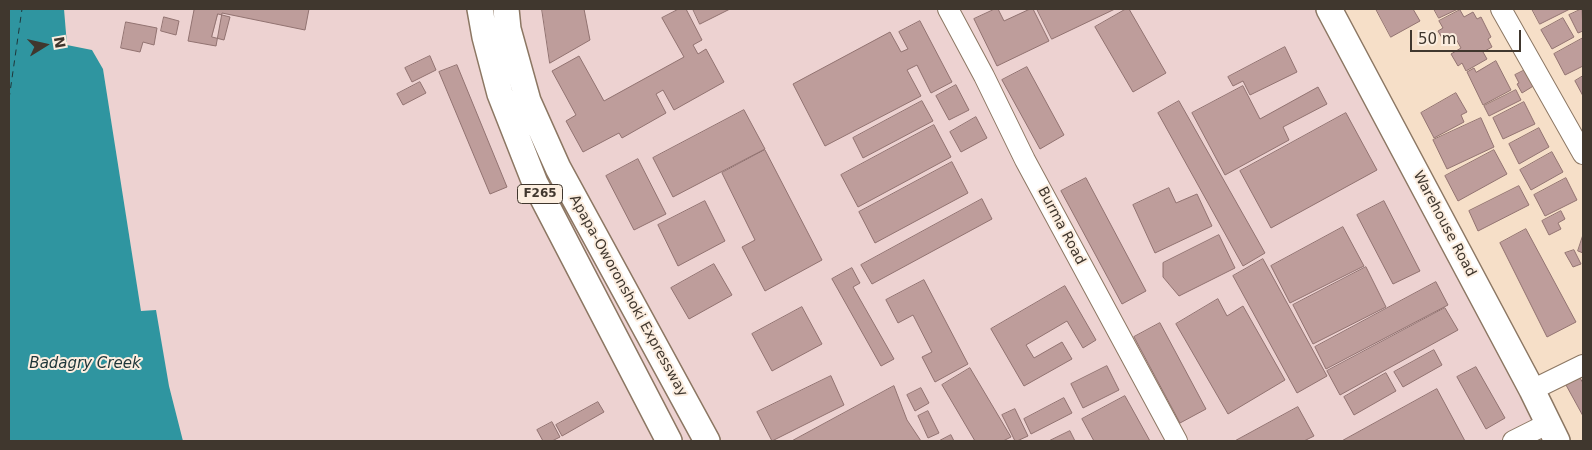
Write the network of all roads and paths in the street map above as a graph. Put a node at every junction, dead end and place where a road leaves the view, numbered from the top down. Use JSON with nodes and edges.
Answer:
{"nodes":[{"id":1,"x":480,"y":9,"type":"edge"},
{"id":2,"x":506,"y":9,"type":"edge"},
{"id":3,"x":948,"y":9,"type":"edge"},
{"id":4,"x":1329,"y":9,"type":"edge"},
{"id":5,"x":1501,"y":9,"type":"edge"},
{"id":6,"x":1583,"y":154,"type":"edge"},
{"id":7,"x":1583,"y":365,"type":"edge"},
{"id":8,"x":1532,"y":390,"type":"junction"},
{"id":9,"x":1553,"y":432,"type":"edge"},
{"id":10,"x":669,"y":441,"type":"edge"},
{"id":11,"x":707,"y":441,"type":"edge"},
{"id":12,"x":1176,"y":441,"type":"edge"},
{"id":13,"x":1513,"y":441,"type":"edge"}],
"edges":[{"from":1,"to":10,"type":"main road","name":"Apapa-Oworonshoki Expressway","number":"F265"},
{"from":2,"to":11,"type":"main road","name":"Apapa-Oworonshoki Expressway","number":"F265"},
{"from":3,"to":12,"type":"street","name":"Burma Road"},
{"from":4,"to":8,"type":"main road","name":"Warehouse Road"},
{"from":5,"to":6,"type":"street"},
{"from":7,"to":8,"type":"street"},
{"from":8,"to":9,"type":"main road","name":"Warehouse Road"},
{"from":9,"to":13,"type":"street"}]}
